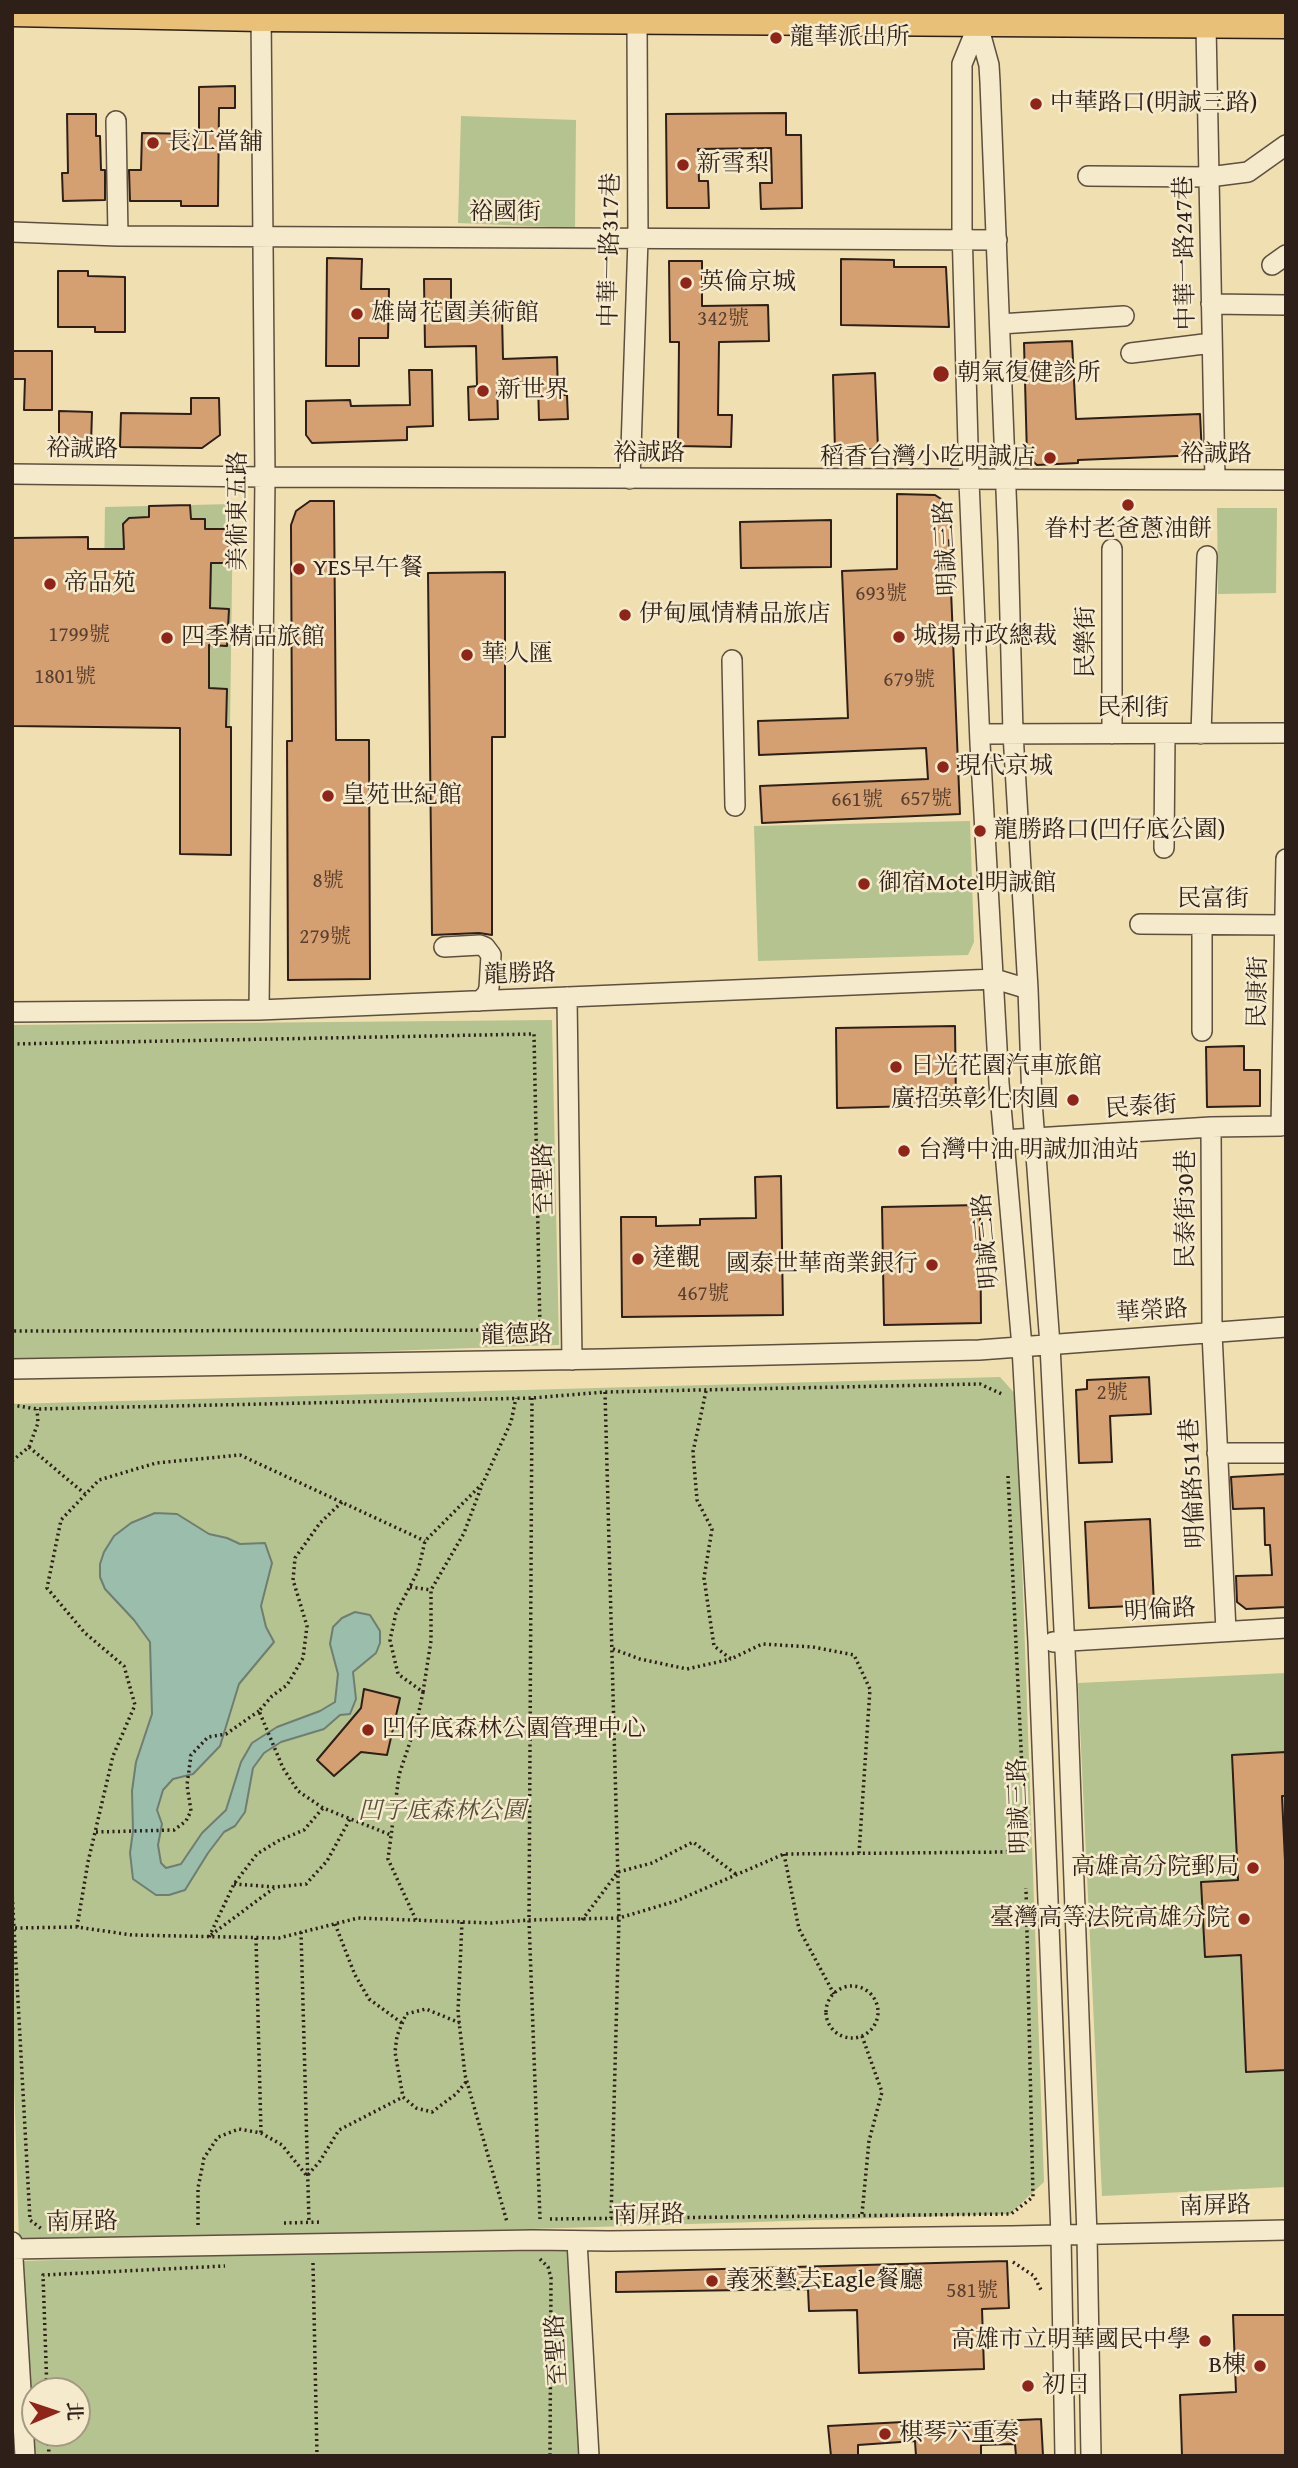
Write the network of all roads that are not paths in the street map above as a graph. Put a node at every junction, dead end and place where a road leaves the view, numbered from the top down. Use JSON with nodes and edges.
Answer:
{"nodes":[{"id":1,"x":12,"y":14,"type":"edge"},
{"id":2,"x":261,"y":16,"type":"edge"},
{"id":3,"x":977,"y":19,"type":"edge"},
{"id":4,"x":637,"y":22,"type":"junction"},
{"id":5,"x":1206,"y":26,"type":"junction"},
{"id":6,"x":1286,"y":26,"type":"edge"},
{"id":7,"x":116,"y":121,"type":"dead end"},
{"id":8,"x":1286,"y":145,"type":"edge"},
{"id":9,"x":1088,"y":176,"type":"dead end"},
{"id":10,"x":1209,"y":177,"type":"junction"},
{"id":11,"x":12,"y":232,"type":"edge"},
{"id":12,"x":118,"y":236,"type":"junction"},
{"id":13,"x":263,"y":237,"type":"junction"},
{"id":14,"x":638,"y":239,"type":"junction"},
{"id":15,"x":962,"y":239,"type":"junction"},
{"id":16,"x":997,"y":240,"type":"junction"},
{"id":17,"x":1211,"y":304,"type":"junction"},
{"id":18,"x":1286,"y":305,"type":"edge"},
{"id":19,"x":1124,"y":316,"type":"dead end"},
{"id":20,"x":1000,"y":324,"type":"junction"},
{"id":21,"x":1212,"y":343,"type":"junction"},
{"id":22,"x":1131,"y":353,"type":"dead end"},
{"id":23,"x":12,"y":474,"type":"edge"},
{"id":24,"x":265,"y":477,"type":"junction"},
{"id":25,"x":630,"y":479,"type":"junction"},
{"id":26,"x":1006,"y":480,"type":"junction"},
{"id":27,"x":1215,"y":480,"type":"junction"},
{"id":28,"x":1286,"y":480,"type":"edge"},
{"id":29,"x":969,"y":481,"type":"junction"},
{"id":30,"x":1112,"y":549,"type":"dead end"},
{"id":31,"x":1208,"y":556,"type":"dead end"},
{"id":32,"x":732,"y":660,"type":"dead end"},
{"id":33,"x":1013,"y":733,"type":"junction"},
{"id":34,"x":1286,"y":733,"type":"edge"},
{"id":35,"x":980,"y":734,"type":"junction"},
{"id":36,"x":1112,"y":734,"type":"junction"},
{"id":37,"x":1165,"y":734,"type":"junction"},
{"id":38,"x":1201,"y":734,"type":"junction"},
{"id":39,"x":735,"y":806,"type":"dead end"},
{"id":40,"x":1164,"y":848,"type":"dead end"},
{"id":41,"x":1286,"y":859,"type":"edge"},
{"id":42,"x":1139,"y":925,"type":"dead end"},
{"id":43,"x":1202,"y":925,"type":"junction"},
{"id":44,"x":1285,"y":925,"type":"edge"},
{"id":45,"x":444,"y":947,"type":"dead end"},
{"id":46,"x":995,"y":979,"type":"junction"},
{"id":47,"x":1028,"y":989,"type":"junction"},
{"id":48,"x":567,"y":997,"type":"junction"},
{"id":49,"x":480,"y":1001,"type":"junction"},
{"id":50,"x":1284,"y":1009,"type":"edge"},
{"id":51,"x":259,"y":1010,"type":"junction"},
{"id":52,"x":12,"y":1012,"type":"edge"},
{"id":53,"x":1202,"y":1031,"type":"dead end"},
{"id":54,"x":1284,"y":1100,"type":"edge"},
{"id":55,"x":1282,"y":1125,"type":"joint"},
{"id":56,"x":1211,"y":1127,"type":"junction"},
{"id":57,"x":1035,"y":1139,"type":"junction"},
{"id":58,"x":1003,"y":1140,"type":"junction"},
{"id":59,"x":1286,"y":1327,"type":"edge"},
{"id":60,"x":1212,"y":1333,"type":"junction"},
{"id":61,"x":1049,"y":1345,"type":"junction"},
{"id":62,"x":1022,"y":1347,"type":"junction"},
{"id":63,"x":572,"y":1360,"type":"junction"},
{"id":64,"x":12,"y":1369,"type":"edge"},
{"id":65,"x":1217,"y":1453,"type":"junction"},
{"id":66,"x":1286,"y":1453,"type":"edge"},
{"id":67,"x":1286,"y":1628,"type":"edge"},
{"id":68,"x":1226,"y":1632,"type":"junction"},
{"id":69,"x":1038,"y":1642,"type":"junction"},
{"id":70,"x":1064,"y":1642,"type":"junction"},
{"id":71,"x":1083,"y":2119,"type":"junction"},
{"id":72,"x":1057,"y":2120,"type":"junction"},
{"id":73,"x":1286,"y":2230,"type":"edge"},
{"id":74,"x":1087,"y":2235,"type":"junction"},
{"id":75,"x":1061,"y":2236,"type":"junction"},
{"id":76,"x":577,"y":2241,"type":"junction"},
{"id":77,"x":12,"y":2242,"type":"edge"},
{"id":78,"x":13,"y":2249,"type":"edge"},
{"id":79,"x":25,"y":2456,"type":"edge"},
{"id":80,"x":589,"y":2456,"type":"edge"},
{"id":81,"x":1065,"y":2456,"type":"edge"},
{"id":82,"x":1091,"y":2456,"type":"edge"}],
"edges":[{"from":1,"to":2,"type":"main road"},
{"from":2,"to":4,"type":"main road"},
{"from":2,"to":13,"type":"street","name":"美術東五路"},
{"from":3,"to":4,"type":"main road"},
{"from":3,"to":5,"type":"main road"},
{"from":3,"to":15,"type":"street","name":"明誠三路"},
{"from":3,"to":16,"type":"street","name":"明誠三路"},
{"from":4,"to":14,"type":"street","name":"中華一路317巷"},
{"from":5,"to":6,"type":"main road"},
{"from":5,"to":10,"type":"street","name":"中華一路247巷"},
{"from":7,"to":12,"type":"street"},
{"from":8,"to":10,"type":"street"},
{"from":9,"to":10,"type":"street"},
{"from":10,"to":17,"type":"street","name":"中華一路247巷"},
{"from":11,"to":12,"type":"street","name":"裕國街"},
{"from":12,"to":13,"type":"street","name":"裕國街"},
{"from":13,"to":14,"type":"street","name":"裕國街"},
{"from":13,"to":24,"type":"street","name":"美術東五路"},
{"from":14,"to":15,"type":"street","name":"裕國街"},
{"from":14,"to":25,"type":"street","name":"中華一路317巷"},
{"from":15,"to":16,"type":"street","name":"裕國街"},
{"from":15,"to":29,"type":"street","name":"明誠三路"},
{"from":16,"to":20,"type":"street","name":"明誠三路"},
{"from":17,"to":18,"type":"street"},
{"from":17,"to":21,"type":"street","name":"中華一路247巷"},
{"from":19,"to":20,"type":"street"},
{"from":20,"to":26,"type":"street","name":"明誠三路"},
{"from":21,"to":22,"type":"street"},
{"from":21,"to":27,"type":"street","name":"中華一路247巷"},
{"from":23,"to":24,"type":"street","name":"裕誠路"},
{"from":24,"to":25,"type":"street","name":"裕誠路"},
{"from":24,"to":51,"type":"street","name":"美術東五路"},
{"from":25,"to":29,"type":"street","name":"裕誠路"},
{"from":26,"to":27,"type":"street","name":"裕誠路"},
{"from":26,"to":29,"type":"street","name":"裕誠路"},
{"from":26,"to":33,"type":"street","name":"明誠三路"},
{"from":27,"to":28,"type":"street","name":"裕誠路"},
{"from":29,"to":35,"type":"street","name":"明誠三路"},
{"from":30,"to":36,"type":"street","name":"民樂街"},
{"from":31,"to":38,"type":"street"},
{"from":32,"to":39,"type":"street"},
{"from":33,"to":35,"type":"street","name":"民利街"},
{"from":33,"to":36,"type":"street","name":"民利街"},
{"from":33,"to":47,"type":"street","name":"明誠三路"},
{"from":34,"to":38,"type":"street","name":"民利街"},
{"from":35,"to":46,"type":"street","name":"明誠三路"},
{"from":36,"to":37,"type":"street","name":"民利街"},
{"from":37,"to":38,"type":"street","name":"民利街"},
{"from":37,"to":40,"type":"street"},
{"from":41,"to":44,"type":"street","name":"民康街"},
{"from":42,"to":43,"type":"street","name":"民富街"},
{"from":43,"to":44,"type":"street","name":"民富街"},
{"from":43,"to":53,"type":"street"},
{"from":44,"to":50,"type":"street","name":"民康街"},
{"from":45,"to":49,"type":"street"},
{"from":46,"to":47,"type":"street","name":"龍勝路"},
{"from":46,"to":48,"type":"street","name":"龍勝路"},
{"from":46,"to":58,"type":"street","name":"明誠三路"},
{"from":47,"to":57,"type":"street","name":"明誠三路"},
{"from":48,"to":49,"type":"street","name":"龍勝路"},
{"from":48,"to":63,"type":"street","name":"至聖路"},
{"from":49,"to":51,"type":"street","name":"龍勝路"},
{"from":50,"to":54,"type":"street","name":"民康街"},
{"from":51,"to":52,"type":"street","name":"龍勝路"},
{"from":54,"to":55,"type":"street","name":"民康街"},
{"from":55,"to":56,"type":"street","name":"民泰街"},
{"from":56,"to":57,"type":"street","name":"民泰街"},
{"from":56,"to":60,"type":"street","name":"民泰街30巷"},
{"from":57,"to":58,"type":"street","name":"民泰街"},
{"from":57,"to":61,"type":"street","name":"明誠三路"},
{"from":58,"to":62,"type":"street","name":"明誠三路"},
{"from":59,"to":60,"type":"street","name":"華榮路"},
{"from":60,"to":61,"type":"street","name":"華榮路"},
{"from":60,"to":65,"type":"street","name":"明倫路514巷"},
{"from":61,"to":62,"type":"street","name":"華榮路"},
{"from":61,"to":70,"type":"street","name":"明誠三路"},
{"from":62,"to":63,"type":"street","name":"龍德路"},
{"from":62,"to":69,"type":"street","name":"明誠三路"},
{"from":63,"to":64,"type":"street","name":"龍德路"},
{"from":65,"to":66,"type":"street"},
{"from":65,"to":68,"type":"street","name":"明倫路514巷"},
{"from":67,"to":68,"type":"street","name":"明倫路"},
{"from":68,"to":70,"type":"street","name":"明倫路"},
{"from":69,"to":70,"type":"street","name":"明倫路"},
{"from":69,"to":72,"type":"street","name":"明誠三路"},
{"from":70,"to":71,"type":"street","name":"明誠三路"},
{"from":71,"to":72,"type":"street"},
{"from":71,"to":74,"type":"street","name":"明誠三路"},
{"from":72,"to":75,"type":"street","name":"明誠三路"},
{"from":73,"to":74,"type":"street","name":"南屏路"},
{"from":74,"to":75,"type":"street","name":"南屏路"},
{"from":74,"to":82,"type":"street","name":"明誠三路"},
{"from":75,"to":76,"type":"street","name":"南屏路"},
{"from":75,"to":81,"type":"street","name":"明誠三路"},
{"from":76,"to":78,"type":"street","name":"南屏路"},
{"from":76,"to":80,"type":"street","name":"至聖路"},
{"from":77,"to":78,"type":"street"},
{"from":78,"to":79,"type":"street"}]}
